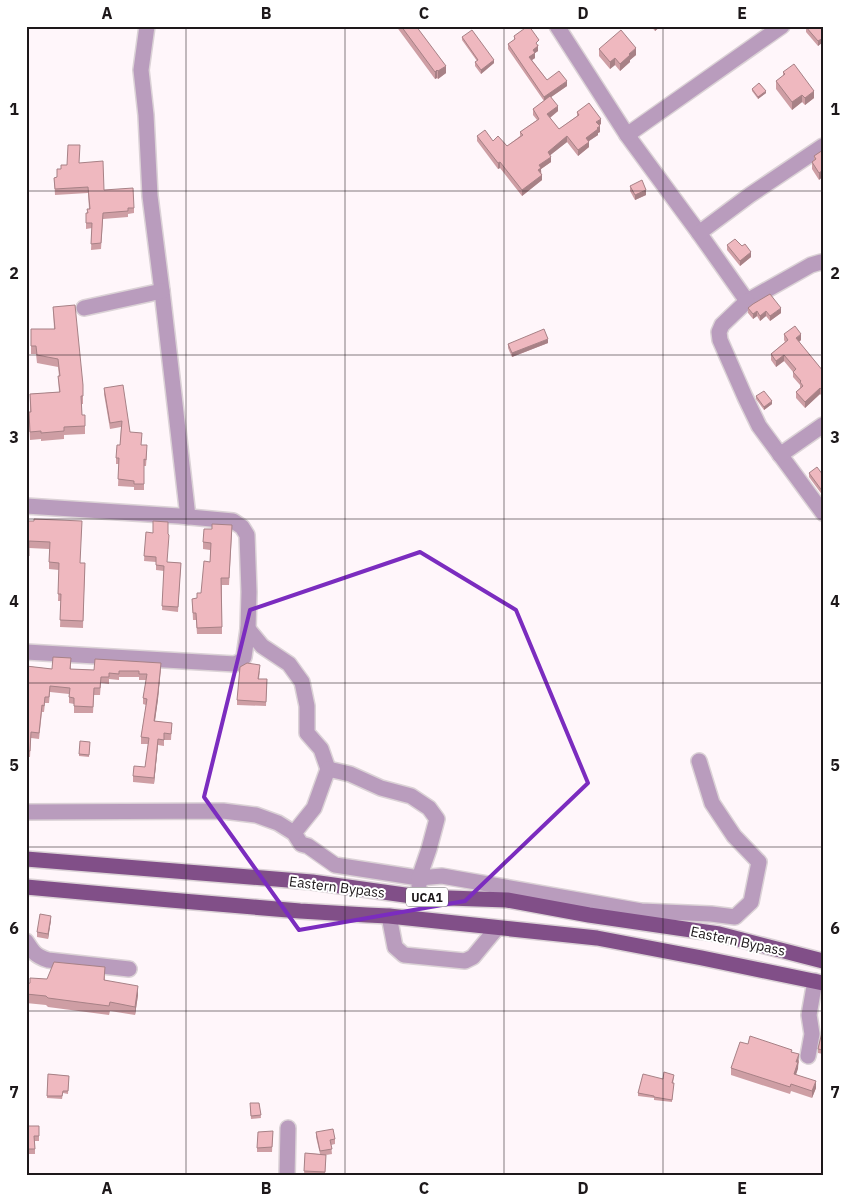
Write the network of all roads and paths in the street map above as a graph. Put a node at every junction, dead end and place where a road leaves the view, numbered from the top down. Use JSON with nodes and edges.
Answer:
{"nodes":[{"id":1,"x":147,"y":26,"type":"edge"},
{"id":2,"x":557,"y":26,"type":"edge"},
{"id":3,"x":782,"y":26,"type":"edge"},
{"id":4,"x":627,"y":135,"type":"junction"},
{"id":5,"x":823,"y":146,"type":"edge"},
{"id":6,"x":699,"y":233,"type":"junction"},
{"id":7,"x":823,"y":263,"type":"edge"},
{"id":8,"x":162,"y":291,"type":"junction"},
{"id":9,"x":747,"y":301,"type":"junction"},
{"id":10,"x":84,"y":308,"type":"dead end"},
{"id":11,"x":823,"y":425,"type":"edge"},
{"id":12,"x":780,"y":455,"type":"junction"},
{"id":13,"x":26,"y":506,"type":"edge"},
{"id":14,"x":823,"y":513,"type":"edge"},
{"id":15,"x":188,"y":517,"type":"junction"},
{"id":16,"x":248,"y":629,"type":"junction"},
{"id":17,"x":26,"y":652,"type":"edge"},
{"id":18,"x":699,"y":761,"type":"dead end"},
{"id":19,"x":328,"y":769,"type":"junction"},
{"id":20,"x":26,"y":812,"type":"edge"},
{"id":21,"x":294,"y":834,"type":"junction"},
{"id":22,"x":32,"y":860,"type":"edge"},
{"id":23,"x":419,"y":878,"type":"junction"},
{"id":24,"x":31,"y":887,"type":"edge"},
{"id":25,"x":419,"y":897,"type":"junction"},
{"id":26,"x":388,"y":916,"type":"junction"},
{"id":27,"x":497,"y":928,"type":"junction"},
{"id":28,"x":26,"y":941,"type":"edge"},
{"id":29,"x":823,"y":961,"type":"edge"},
{"id":30,"x":129,"y":969,"type":"dead end"},
{"id":31,"x":819,"y":982,"type":"edge"},
{"id":32,"x":808,"y":1056,"type":"dead end"},
{"id":33,"x":288,"y":1128,"type":"dead end"},
{"id":34,"x":287,"y":1176,"type":"edge"}],
"edges":[{"from":1,"to":8,"type":"street"},
{"from":2,"to":4,"type":"street"},
{"from":3,"to":4,"type":"street"},
{"from":4,"to":6,"type":"street"},
{"from":5,"to":6,"type":"street"},
{"from":6,"to":9,"type":"street"},
{"from":7,"to":9,"type":"street"},
{"from":8,"to":10,"type":"street"},
{"from":8,"to":15,"type":"street"},
{"from":9,"to":12,"type":"street"},
{"from":11,"to":12,"type":"street"},
{"from":12,"to":14,"type":"street"},
{"from":13,"to":15,"type":"street"},
{"from":15,"to":16,"type":"street"},
{"from":16,"to":17,"type":"street"},
{"from":16,"to":19,"type":"street"},
{"from":18,"to":23,"type":"street"},
{"from":19,"to":21,"type":"street"},
{"from":19,"to":23,"type":"street"},
{"from":20,"to":21,"type":"street"},
{"from":21,"to":23,"type":"street"},
{"from":22,"to":24,"type":"main road"},
{"from":22,"to":25,"type":"main road","name":"Eastern Bypass","number":"UCA1"},
{"from":23,"to":25,"type":"street"},
{"from":24,"to":26,"type":"main road","name":"Eastern Bypass","number":"UCA1"},
{"from":25,"to":29,"type":"main road","name":"Eastern Bypass","number":"UCA1"},
{"from":26,"to":27,"type":"main road","name":"Eastern Bypass","number":"UCA1"},
{"from":26,"to":27,"type":"street"},
{"from":27,"to":31,"type":"main road","name":"Eastern Bypass","number":"UCA1"},
{"from":28,"to":30,"type":"street"},
{"from":31,"to":32,"type":"street"},
{"from":33,"to":34,"type":"street"}]}
